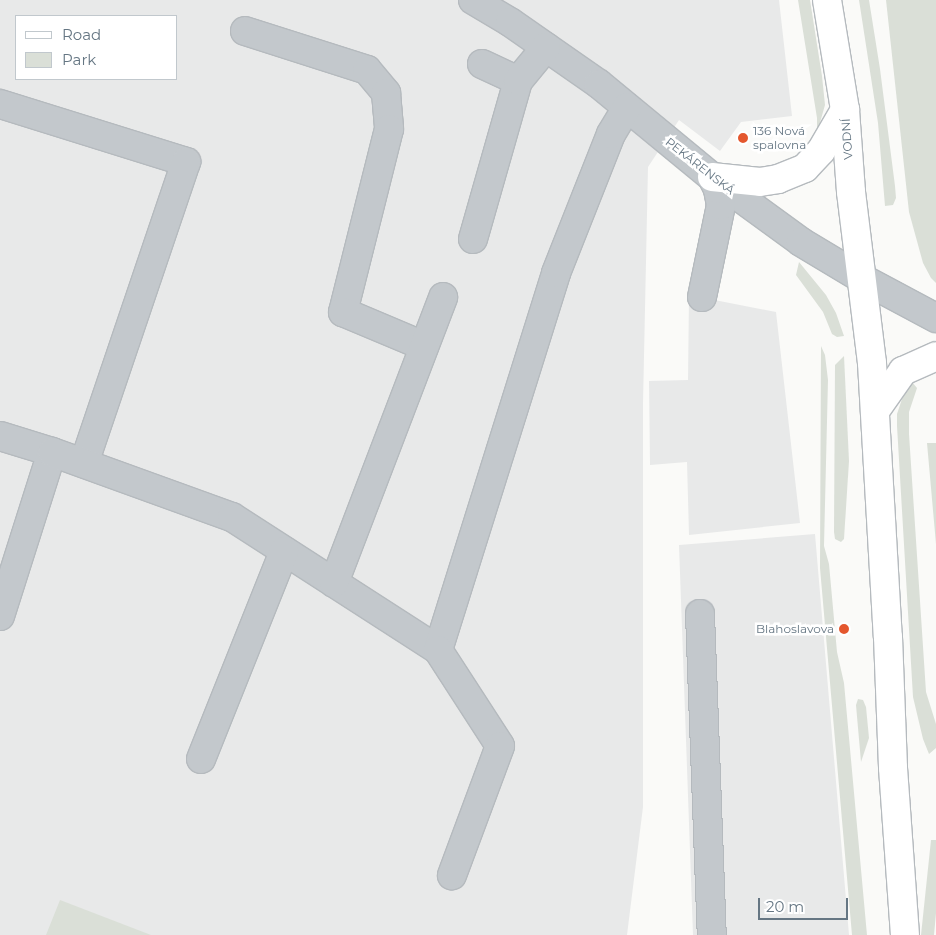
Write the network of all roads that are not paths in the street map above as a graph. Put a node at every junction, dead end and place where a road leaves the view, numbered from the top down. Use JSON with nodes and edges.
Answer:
{"nodes":[{"id":1,"x":473,"y":0,"type":"edge"},
{"id":2,"x":827,"y":0,"type":"edge"},
{"id":3,"x":245,"y":31,"type":"dead end"},
{"id":4,"x":546,"y":47,"type":"junction"},
{"id":5,"x":482,"y":64,"type":"dead end"},
{"id":6,"x":518,"y":81,"type":"junction"},
{"id":7,"x":0,"y":104,"type":"edge"},
{"id":8,"x":626,"y":107,"type":"junction"},
{"id":9,"x":845,"y":110,"type":"junction"},
{"id":10,"x":712,"y":177,"type":"junction"},
{"id":11,"x":473,"y":240,"type":"dead end"},
{"id":12,"x":861,"y":278,"type":"junction"},
{"id":13,"x":443,"y":297,"type":"dead end"},
{"id":14,"x":702,"y":297,"type":"dead end"},
{"id":15,"x":936,"y":318,"type":"edge"},
{"id":16,"x":424,"y":346,"type":"junction"},
{"id":17,"x":936,"y":356,"type":"edge"},
{"id":18,"x":875,"y":411,"type":"junction"},
{"id":19,"x":0,"y":436,"type":"edge"},
{"id":20,"x":52,"y":452,"type":"junction"},
{"id":21,"x":84,"y":463,"type":"junction"},
{"id":22,"x":284,"y":551,"type":"junction"},
{"id":23,"x":334,"y":583,"type":"junction"},
{"id":24,"x":700,"y":614,"type":"dead end"},
{"id":25,"x":0,"y":616,"type":"edge"},
{"id":26,"x":438,"y":650,"type":"junction"},
{"id":27,"x":201,"y":759,"type":"dead end"},
{"id":28,"x":452,"y":875,"type":"dead end"},
{"id":29,"x":712,"y":935,"type":"edge"},
{"id":30,"x":906,"y":935,"type":"edge"}],
"edges":[{"from":1,"to":4,"type":"street","name":"PEKÁRENSKÁ"},
{"from":2,"to":9,"type":"main road","name":"VODNÍ"},
{"from":3,"to":16,"type":"street"},
{"from":4,"to":6,"type":"street"},
{"from":4,"to":8,"type":"street","name":"PEKÁRENSKÁ"},
{"from":5,"to":6,"type":"street"},
{"from":6,"to":11,"type":"street"},
{"from":7,"to":21,"type":"street"},
{"from":8,"to":10,"type":"street","name":"PEKÁRENSKÁ"},
{"from":8,"to":26,"type":"street"},
{"from":9,"to":10,"type":"main road"},
{"from":9,"to":12,"type":"main road","name":"VODNÍ"},
{"from":10,"to":12,"type":"street","name":"PEKÁRENSKÁ"},
{"from":10,"to":14,"type":"street"},
{"from":12,"to":15,"type":"street","name":"PEKÁRENSKÁ"},
{"from":12,"to":18,"type":"main road"},
{"from":13,"to":16,"type":"street"},
{"from":16,"to":23,"type":"street"},
{"from":17,"to":18,"type":"main road"},
{"from":18,"to":30,"type":"main road"},
{"from":19,"to":20,"type":"street"},
{"from":20,"to":21,"type":"street"},
{"from":20,"to":25,"type":"street"},
{"from":21,"to":22,"type":"street"},
{"from":22,"to":23,"type":"street"},
{"from":22,"to":27,"type":"street"},
{"from":23,"to":26,"type":"street"},
{"from":24,"to":29,"type":"street"},
{"from":26,"to":28,"type":"street"}]}
